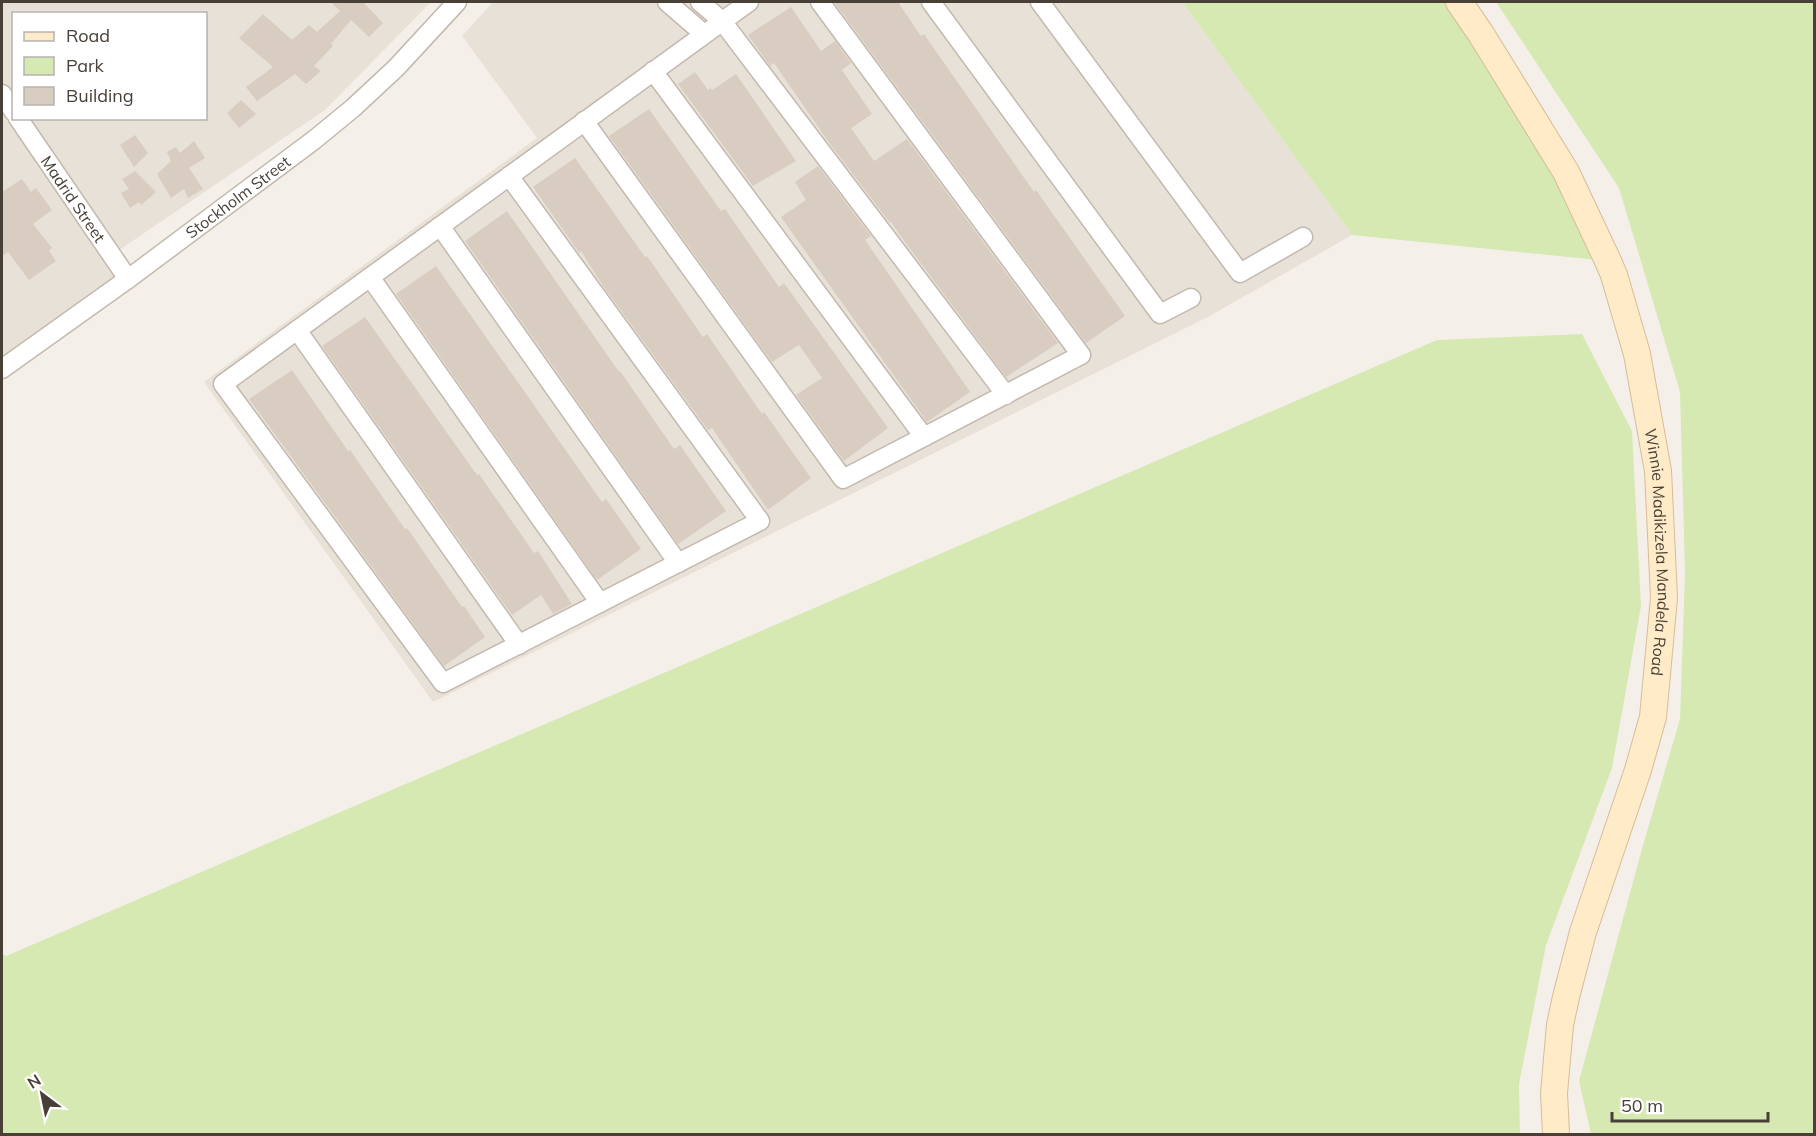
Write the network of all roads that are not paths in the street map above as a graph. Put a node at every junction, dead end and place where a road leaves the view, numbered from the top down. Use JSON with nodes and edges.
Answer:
{"nodes":[{"id":1,"x":457,"y":2,"type":"edge"},
{"id":2,"x":668,"y":2,"type":"edge"},
{"id":3,"x":700,"y":2,"type":"edge"},
{"id":4,"x":749,"y":2,"type":"edge"},
{"id":5,"x":820,"y":2,"type":"edge"},
{"id":6,"x":931,"y":2,"type":"edge"},
{"id":7,"x":1040,"y":2,"type":"edge"},
{"id":8,"x":1459,"y":2,"type":"edge"},
{"id":9,"x":722,"y":21,"type":"junction"},
{"id":10,"x":704,"y":34,"type":"junction"},
{"id":11,"x":652,"y":71,"type":"junction"},
{"id":12,"x":2,"y":94,"type":"edge"},
{"id":13,"x":12,"y":109,"type":"edge"},
{"id":14,"x":19,"y":120,"type":"edge"},
{"id":15,"x":584,"y":121,"type":"junction"},
{"id":16,"x":509,"y":176,"type":"junction"},
{"id":17,"x":440,"y":226,"type":"junction"},
{"id":18,"x":1303,"y":237,"type":"dead end"},
{"id":19,"x":370,"y":277,"type":"junction"},
{"id":20,"x":128,"y":279,"type":"junction"},
{"id":21,"x":1191,"y":298,"type":"dead end"},
{"id":22,"x":297,"y":330,"type":"junction"},
{"id":23,"x":2,"y":369,"type":"edge"},
{"id":24,"x":1006,"y":395,"type":"junction"},
{"id":25,"x":924,"y":437,"type":"junction"},
{"id":26,"x":678,"y":563,"type":"junction"},
{"id":27,"x":600,"y":603,"type":"junction"},
{"id":28,"x":519,"y":645,"type":"junction"},
{"id":29,"x":1556,"y":1134,"type":"edge"}],
"edges":[{"from":1,"to":20,"type":"street","name":"Stockholm Street"},
{"from":2,"to":10,"type":"street"},
{"from":3,"to":9,"type":"street"},
{"from":4,"to":9,"type":"street"},
{"from":5,"to":24,"type":"street"},
{"from":6,"to":21,"type":"street"},
{"from":7,"to":18,"type":"street"},
{"from":8,"to":29,"type":"main road","name":"Winnie Madikizela Mandela Road"},
{"from":9,"to":10,"type":"street"},
{"from":9,"to":24,"type":"street"},
{"from":10,"to":11,"type":"street"},
{"from":11,"to":15,"type":"street"},
{"from":11,"to":25,"type":"street"},
{"from":12,"to":13,"type":"street"},
{"from":14,"to":20,"type":"street","name":"Madrid Street"},
{"from":15,"to":16,"type":"street"},
{"from":15,"to":25,"type":"street"},
{"from":16,"to":17,"type":"street"},
{"from":16,"to":26,"type":"street"},
{"from":17,"to":19,"type":"street"},
{"from":17,"to":26,"type":"street"},
{"from":19,"to":22,"type":"street"},
{"from":19,"to":27,"type":"street"},
{"from":20,"to":23,"type":"street","name":"Stockholm Street"},
{"from":22,"to":28,"type":"street"},
{"from":22,"to":28,"type":"street"},
{"from":24,"to":25,"type":"street"},
{"from":26,"to":27,"type":"street"},
{"from":27,"to":28,"type":"street"}]}
